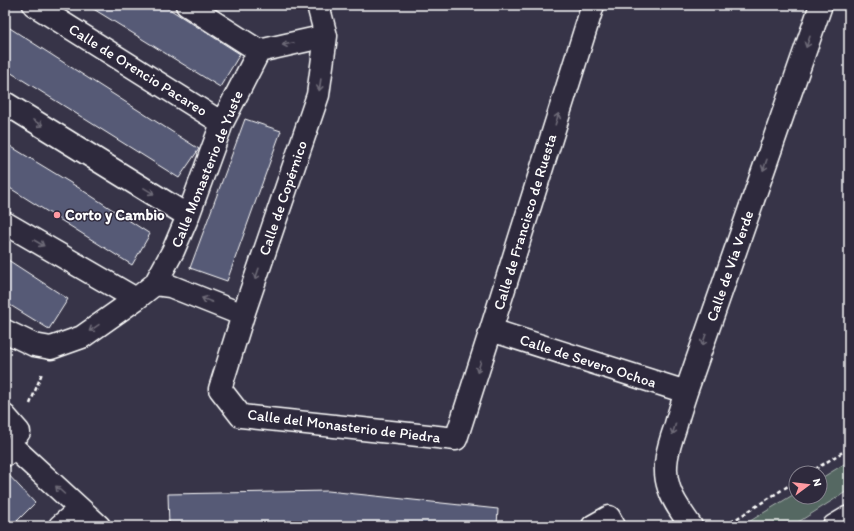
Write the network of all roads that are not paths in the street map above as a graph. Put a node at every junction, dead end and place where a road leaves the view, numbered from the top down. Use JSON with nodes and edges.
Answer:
{"nodes":[{"id":1,"x":34,"y":5,"type":"edge"},
{"id":2,"x":187,"y":5,"type":"edge"},
{"id":3,"x":318,"y":5,"type":"edge"},
{"id":4,"x":593,"y":5,"type":"edge"},
{"id":5,"x":821,"y":5,"type":"edge"},
{"id":6,"x":326,"y":36,"type":"junction"},
{"id":7,"x":258,"y":51,"type":"junction"},
{"id":8,"x":5,"y":103,"type":"edge"},
{"id":9,"x":222,"y":123,"type":"junction"},
{"id":10,"x":188,"y":216,"type":"junction"},
{"id":11,"x":5,"y":223,"type":"edge"},
{"id":12,"x":155,"y":284,"type":"junction"},
{"id":13,"x":136,"y":300,"type":"junction"},
{"id":14,"x":243,"y":315,"type":"junction"},
{"id":15,"x":491,"y":330,"type":"junction"},
{"id":16,"x":5,"y":331,"type":"edge"},
{"id":17,"x":220,"y":389,"type":"joint"},
{"id":18,"x":686,"y":392,"type":"junction"},
{"id":19,"x":10,"y":438,"type":"edge"},
{"id":20,"x":456,"y":439,"type":"joint"},
{"id":21,"x":80,"y":509,"type":"junction"},
{"id":22,"x":849,"y":517,"type":"edge"},
{"id":23,"x":60,"y":526,"type":"edge"},
{"id":24,"x":99,"y":526,"type":"edge"},
{"id":25,"x":593,"y":526,"type":"edge"},
{"id":26,"x":614,"y":526,"type":"edge"},
{"id":27,"x":691,"y":526,"type":"edge"},
{"id":28,"x":834,"y":526,"type":"edge"}],
"edges":[{"from":1,"to":9,"type":"main road","name":"Calle de Orencio Pacareo"},
{"from":2,"to":7,"type":"main road"},
{"from":3,"to":6,"type":"main road","name":"Calle de Copérnico"},
{"from":15,"to":4,"type":"main road","name":"Calle de Francisco de Ruesta","one_way":true},
{"from":5,"to":18,"type":"main road","name":"Calle de Vía Verde","one_way":true},
{"from":6,"to":7,"type":"main road","one_way":true},
{"from":6,"to":14,"type":"main road","name":"Calle de Copérnico","one_way":true},
{"from":7,"to":9,"type":"main road","name":"Calle Monasterio de Yuste"},
{"from":8,"to":10,"type":"main road","one_way":true},
{"from":9,"to":10,"type":"main road","name":"Calle Monasterio de Yuste"},
{"from":10,"to":12,"type":"main road","name":"Calle Monasterio de Yuste"},
{"from":11,"to":13,"type":"main road","one_way":true},
{"from":12,"to":13,"type":"main road"},
{"from":14,"to":12,"type":"main road","one_way":true},
{"from":13,"to":16,"type":"main road","one_way":true},
{"from":14,"to":17,"type":"main road","name":"Calle de Copérnico"},
{"from":15,"to":18,"type":"main road","name":"Calle de Severo Ochoa"},
{"from":15,"to":20,"type":"main road","name":"Calle de Francisco de Ruesta","one_way":true},
{"from":17,"to":20,"type":"main road","name":"Calle del Monasterio de Piedra"},
{"from":18,"to":27,"type":"main road","name":"Calle de Vía Verde","one_way":true},
{"from":21,"to":19,"type":"main road","one_way":true},
{"from":21,"to":23,"type":"main road"},
{"from":21,"to":24,"type":"main road"},
{"from":22,"to":28,"type":"main road"},
{"from":25,"to":26,"type":"main road"}]}
